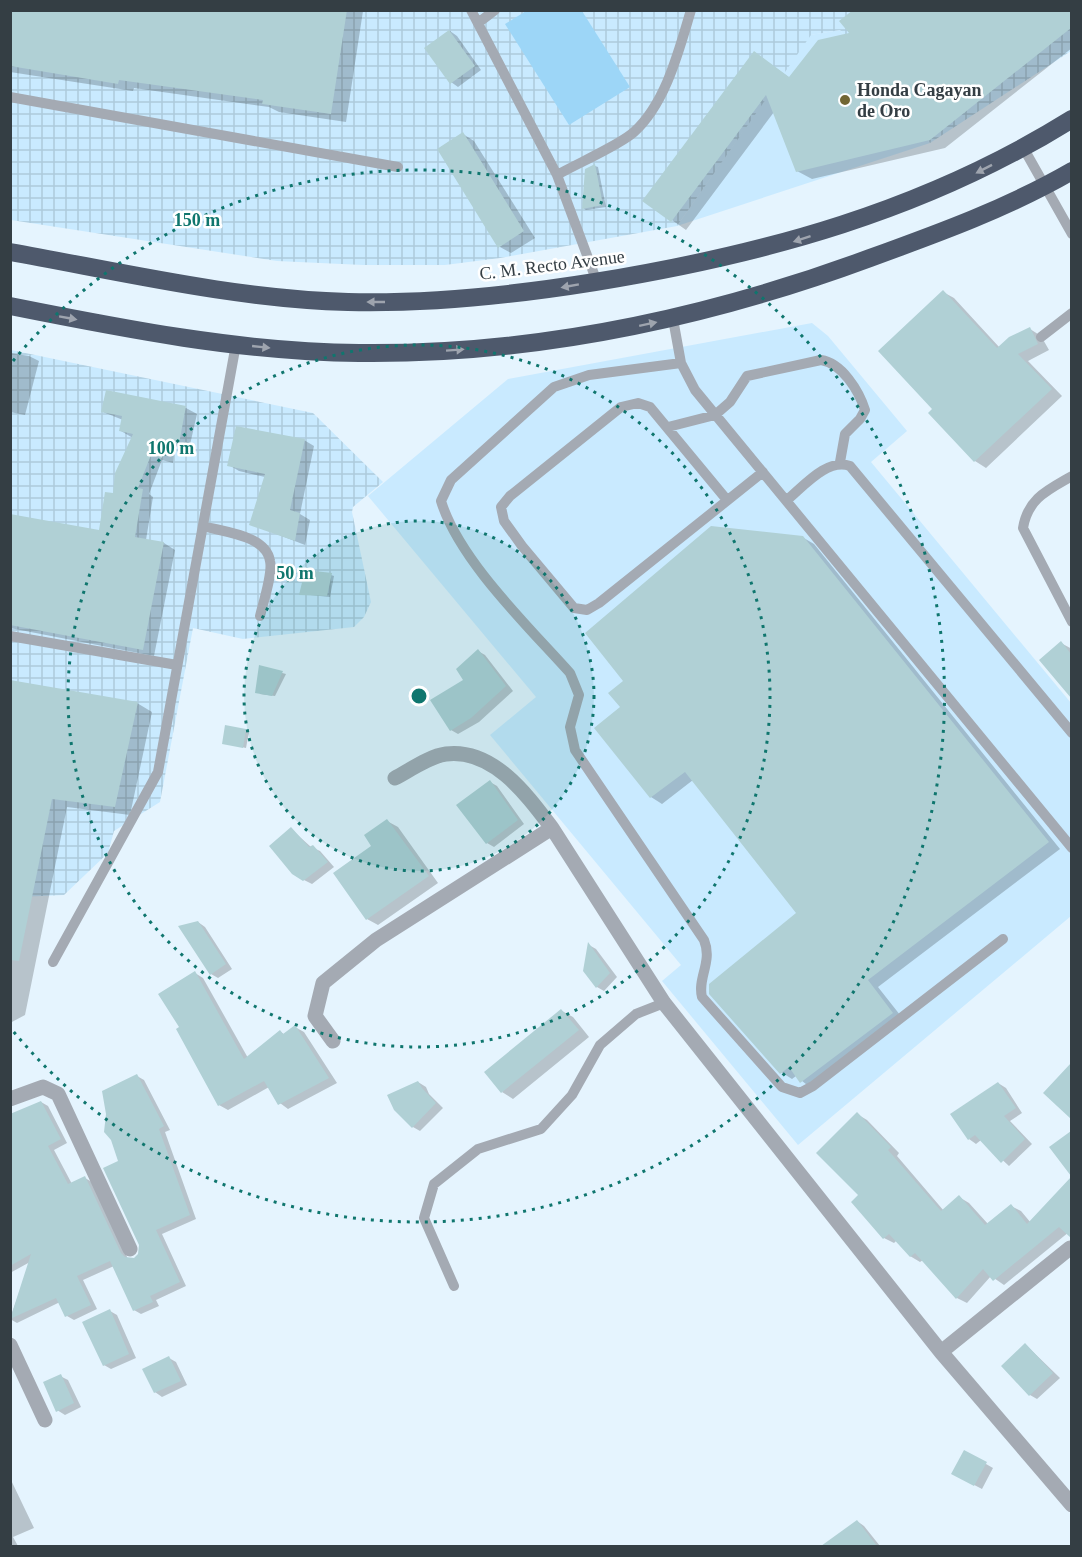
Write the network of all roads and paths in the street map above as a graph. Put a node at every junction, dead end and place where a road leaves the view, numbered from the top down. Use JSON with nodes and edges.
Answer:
{"nodes":[{"id":1,"x":471,"y":10,"type":"edge"},
{"id":2,"x":495,"y":10,"type":"edge"},
{"id":3,"x":691,"y":10,"type":"edge"},
{"id":4,"x":478,"y":23,"type":"junction"},
{"id":5,"x":10,"y":97,"type":"edge"},
{"id":6,"x":1071,"y":119,"type":"edge"},
{"id":7,"x":1024,"y":149,"type":"junction"},
{"id":8,"x":398,"y":167,"type":"dead end"},
{"id":9,"x":1071,"y":171,"type":"edge"},
{"id":10,"x":557,"y":175,"type":"junction"},
{"id":11,"x":1044,"y":187,"type":"junction"},
{"id":12,"x":1071,"y":234,"type":"edge"},
{"id":13,"x":10,"y":252,"type":"edge"},
{"id":14,"x":597,"y":282,"type":"junction"},
{"id":15,"x":10,"y":306,"type":"edge"},
{"id":16,"x":1071,"y":313,"type":"edge"},
{"id":17,"x":673,"y":319,"type":"junction"},
{"id":18,"x":1041,"y":337,"type":"dead end"},
{"id":19,"x":236,"y":344,"type":"junction"},
{"id":20,"x":681,"y":363,"type":"junction"},
{"id":21,"x":715,"y":416,"type":"junction"},
{"id":22,"x":668,"y":427,"type":"junction"},
{"id":23,"x":840,"y":462,"type":"junction"},
{"id":24,"x":764,"y":472,"type":"junction"},
{"id":25,"x":1071,"y":476,"type":"edge"},
{"id":26,"x":727,"y":500,"type":"junction"},
{"id":27,"x":787,"y":500,"type":"junction"},
{"id":28,"x":202,"y":526,"type":"junction"},
{"id":29,"x":260,"y":616,"type":"dead end"},
{"id":30,"x":1071,"y":621,"type":"edge"},
{"id":31,"x":10,"y":636,"type":"edge"},
{"id":32,"x":177,"y":665,"type":"junction"},
{"id":33,"x":1071,"y":734,"type":"edge"},
{"id":34,"x":395,"y":778,"type":"dead end"},
{"id":35,"x":552,"y":828,"type":"junction"},
{"id":36,"x":1071,"y":848,"type":"edge"},
{"id":37,"x":1003,"y":939,"type":"dead end"},
{"id":38,"x":53,"y":962,"type":"dead end"},
{"id":39,"x":664,"y":1003,"type":"junction"},
{"id":40,"x":333,"y":1041,"type":"dead end"},
{"id":41,"x":10,"y":1099,"type":"edge"},
{"id":42,"x":1070,"y":1248,"type":"dead end"},
{"id":43,"x":130,"y":1249,"type":"dead end"},
{"id":44,"x":454,"y":1286,"type":"dead end"},
{"id":45,"x":10,"y":1345,"type":"edge"},
{"id":46,"x":940,"y":1352,"type":"junction"},
{"id":47,"x":45,"y":1420,"type":"dead end"},
{"id":48,"x":1071,"y":1505,"type":"edge"}],
"edges":[{"from":1,"to":4,"type":"lane"},
{"from":2,"to":4,"type":"lane"},
{"from":3,"to":10,"type":"lane"},
{"from":4,"to":10,"type":"lane"},
{"from":5,"to":8,"type":"lane"},
{"from":6,"to":7,"type":"highway","name":"C. M. Recto Avenue"},
{"from":7,"to":11,"type":"lane"},
{"from":7,"to":14,"type":"highway","name":"C. M. Recto Avenue","one_way":true},
{"from":9,"to":11,"type":"highway"},
{"from":10,"to":14,"type":"lane"},
{"from":11,"to":12,"type":"lane"},
{"from":11,"to":17,"type":"highway"},
{"from":14,"to":13,"type":"highway","name":"C. M. Recto Avenue","one_way":true},
{"from":15,"to":19,"type":"highway","one_way":true},
{"from":16,"to":18,"type":"lane"},
{"from":19,"to":17,"type":"highway","one_way":true},
{"from":17,"to":20,"type":"lane"},
{"from":19,"to":28,"type":"lane"},
{"from":20,"to":21,"type":"lane"},
{"from":20,"to":37,"type":"lane"},
{"from":21,"to":22,"type":"lane"},
{"from":21,"to":23,"type":"lane"},
{"from":21,"to":24,"type":"lane"},
{"from":22,"to":26,"type":"lane"},
{"from":22,"to":26,"type":"lane"},
{"from":23,"to":27,"type":"lane"},
{"from":23,"to":33,"type":"lane"},
{"from":24,"to":26,"type":"lane"},
{"from":24,"to":27,"type":"lane"},
{"from":25,"to":30,"type":"lane"},
{"from":27,"to":36,"type":"lane"},
{"from":28,"to":29,"type":"lane"},
{"from":28,"to":32,"type":"lane"},
{"from":31,"to":32,"type":"lane"},
{"from":32,"to":38,"type":"lane"},
{"from":34,"to":35,"type":"street"},
{"from":35,"to":39,"type":"street"},
{"from":35,"to":40,"type":"street"},
{"from":39,"to":44,"type":"lane"},
{"from":39,"to":46,"type":"street"},
{"from":41,"to":43,"type":"street"},
{"from":42,"to":46,"type":"street"},
{"from":45,"to":47,"type":"street"},
{"from":46,"to":48,"type":"street"}]}
